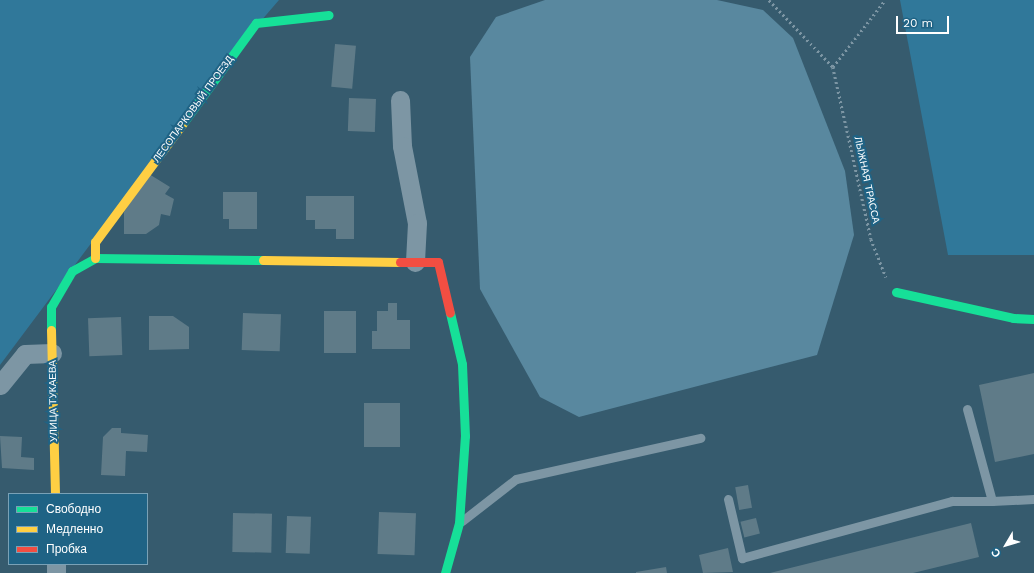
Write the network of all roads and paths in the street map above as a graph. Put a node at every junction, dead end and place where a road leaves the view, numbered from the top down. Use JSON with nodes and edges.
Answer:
{"nodes":[{"id":1,"x":769,"y":0,"type":"edge"},
{"id":2,"x":884,"y":0,"type":"edge"},
{"id":3,"x":329,"y":15,"type":"dead end"},
{"id":4,"x":833,"y":67,"type":"junction"},
{"id":5,"x":400,"y":100,"type":"dead end"},
{"id":6,"x":95,"y":258,"type":"junction"},
{"id":7,"x":415,"y":262,"type":"junction"},
{"id":8,"x":896,"y":292,"type":"joint"},
{"id":9,"x":1034,"y":319,"type":"edge"},
{"id":10,"x":52,"y":353,"type":"junction"},
{"id":11,"x":0,"y":385,"type":"edge"},
{"id":12,"x":967,"y":409,"type":"dead end"},
{"id":13,"x":700,"y":438,"type":"dead end"},
{"id":14,"x":55,"y":493,"type":"edge"},
{"id":15,"x":728,"y":499,"type":"dead end"},
{"id":16,"x":1034,"y":499,"type":"edge"},
{"id":17,"x":992,"y":501,"type":"junction"},
{"id":18,"x":459,"y":523,"type":"junction"},
{"id":19,"x":446,"y":573,"type":"edge"}],
"edges":[{"from":1,"to":4,"type":"path"},
{"from":2,"to":4,"type":"path"},
{"from":3,"to":6,"type":"street","name":"ЛЕСОПАРКОВЫЙ ПРОЕЗД"},
{"from":4,"to":8,"type":"path","name":"ЛЫЖНАЯ ТРАССА"},
{"from":5,"to":7,"type":"street"},
{"from":6,"to":7,"type":"street"},
{"from":6,"to":10,"type":"street","name":"УЛИЦА ТУКАЕВА"},
{"from":7,"to":18,"type":"street"},
{"from":8,"to":9,"type":"street"},
{"from":10,"to":11,"type":"street"},
{"from":10,"to":14,"type":"street","name":"УЛИЦА ТУКАЕВА"},
{"from":12,"to":17,"type":"lane"},
{"from":13,"to":18,"type":"lane"},
{"from":15,"to":17,"type":"lane"},
{"from":16,"to":17,"type":"lane"},
{"from":18,"to":19,"type":"street"}]}
